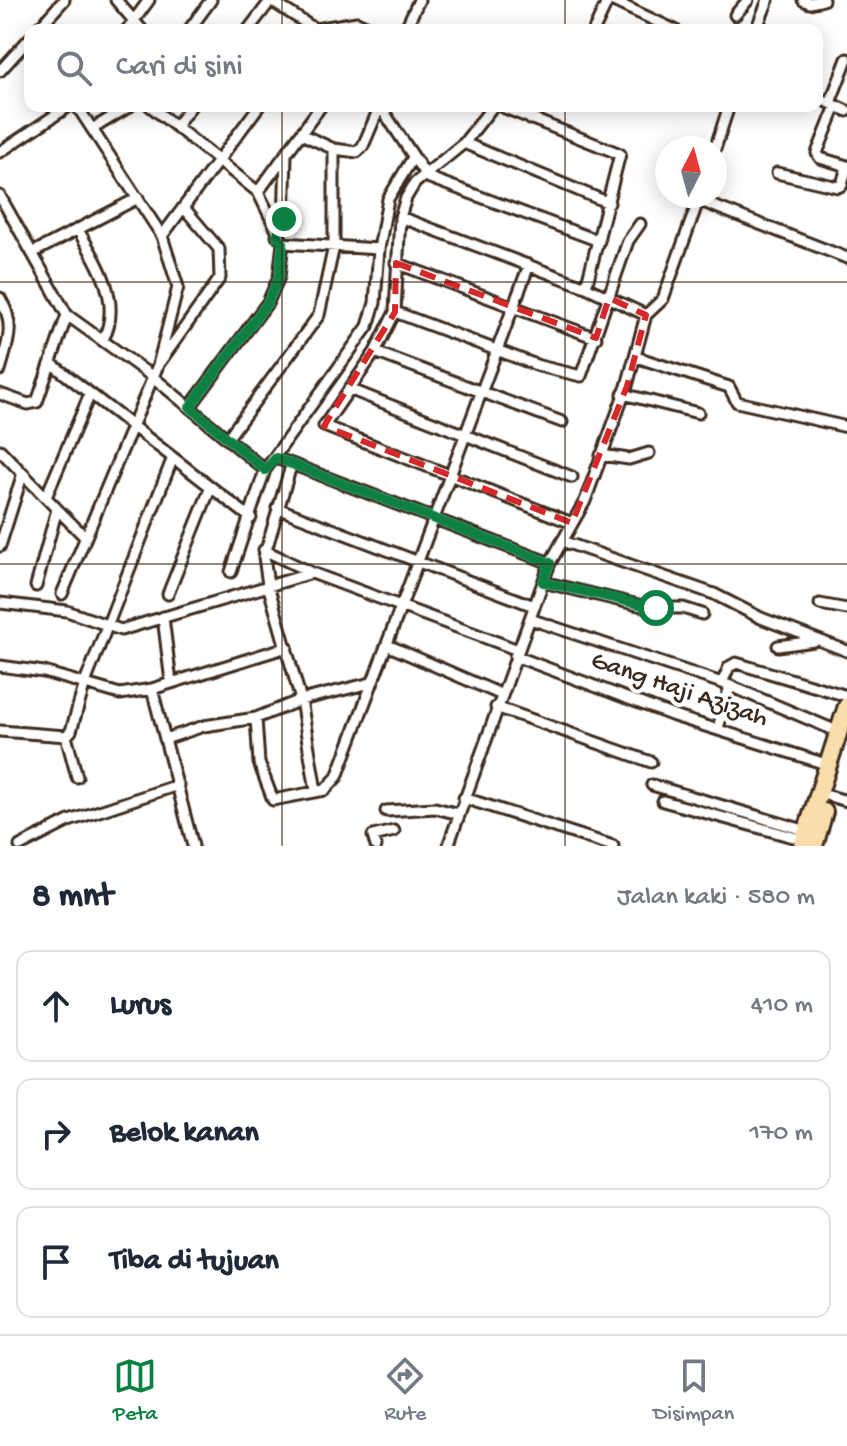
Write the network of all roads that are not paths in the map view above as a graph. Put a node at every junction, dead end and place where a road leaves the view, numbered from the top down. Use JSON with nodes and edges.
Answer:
{"nodes":[{"id":1,"x":64,"y":0,"type":"edge"},
{"id":2,"x":116,"y":0,"type":"edge"},
{"id":3,"x":149,"y":0,"type":"edge"},
{"id":4,"x":211,"y":0,"type":"edge"},
{"id":5,"x":270,"y":0,"type":"edge"},
{"id":6,"x":419,"y":0,"type":"edge"},
{"id":7,"x":609,"y":0,"type":"edge"},
{"id":8,"x":748,"y":0,"type":"edge"},
{"id":9,"x":768,"y":0,"type":"edge"},
{"id":10,"x":803,"y":0,"type":"edge"},
{"id":11,"x":823,"y":0,"type":"edge"},
{"id":12,"x":735,"y":15,"type":"dead end"},
{"id":13,"x":134,"y":20,"type":"junction"},
{"id":14,"x":42,"y":24,"type":"edge"},
{"id":15,"x":131,"y":24,"type":"edge"},
{"id":16,"x":137,"y":24,"type":"edge"},
{"id":17,"x":193,"y":24,"type":"edge"},
{"id":18,"x":252,"y":24,"type":"edge"},
{"id":19,"x":305,"y":24,"type":"edge"},
{"id":20,"x":408,"y":24,"type":"edge"},
{"id":21,"x":597,"y":24,"type":"edge"},
{"id":22,"x":662,"y":24,"type":"edge"},
{"id":23,"x":758,"y":24,"type":"edge"},
{"id":24,"x":24,"y":45,"type":"edge"},
{"id":25,"x":847,"y":59,"type":"edge"},
{"id":26,"x":0,"y":71,"type":"edge"},
{"id":27,"x":823,"y":100,"type":"edge"},
{"id":28,"x":833,"y":105,"type":"junction"},
{"id":29,"x":847,"y":111,"type":"edge"},
{"id":30,"x":60,"y":112,"type":"edge"},
{"id":31,"x":81,"y":112,"type":"edge"},
{"id":32,"x":120,"y":112,"type":"edge"},
{"id":33,"x":158,"y":112,"type":"edge"},
{"id":34,"x":186,"y":112,"type":"edge"},
{"id":35,"x":255,"y":112,"type":"edge"},
{"id":36,"x":317,"y":112,"type":"edge"},
{"id":37,"x":377,"y":112,"type":"edge"},
{"id":38,"x":384,"y":112,"type":"edge"},
{"id":39,"x":488,"y":112,"type":"edge"},
{"id":40,"x":514,"y":112,"type":"edge"},
{"id":41,"x":533,"y":112,"type":"edge"},
{"id":42,"x":727,"y":112,"type":"edge"},
{"id":43,"x":530,"y":119,"type":"junction"},
{"id":44,"x":176,"y":126,"type":"junction"},
{"id":45,"x":92,"y":129,"type":"junction"},
{"id":46,"x":301,"y":134,"type":"junction"},
{"id":47,"x":719,"y":136,"type":"edge"},
{"id":48,"x":464,"y":143,"type":"junction"},
{"id":49,"x":334,"y":149,"type":"junction"},
{"id":50,"x":0,"y":152,"type":"edge"},
{"id":51,"x":286,"y":153,"type":"junction"},
{"id":52,"x":350,"y":154,"type":"junction"},
{"id":53,"x":413,"y":161,"type":"junction"},
{"id":54,"x":218,"y":162,"type":"junction"},
{"id":55,"x":847,"y":166,"type":"edge"},
{"id":56,"x":334,"y":170,"type":"junction"},
{"id":57,"x":777,"y":173,"type":"dead end"},
{"id":58,"x":423,"y":174,"type":"junction"},
{"id":59,"x":258,"y":192,"type":"junction"},
{"id":60,"x":0,"y":196,"type":"edge"},
{"id":61,"x":138,"y":198,"type":"junction"},
{"id":62,"x":609,"y":203,"type":"junction"},
{"id":63,"x":696,"y":208,"type":"edge"},
{"id":64,"x":724,"y":208,"type":"edge"},
{"id":65,"x":185,"y":209,"type":"junction"},
{"id":66,"x":3,"y":210,"type":"edge"},
{"id":67,"x":400,"y":217,"type":"junction"},
{"id":68,"x":640,"y":224,"type":"dead end"},
{"id":69,"x":78,"y":230,"type":"junction"},
{"id":70,"x":162,"y":236,"type":"junction"},
{"id":71,"x":280,"y":240,"type":"junction"},
{"id":72,"x":599,"y":241,"type":"junction"},
{"id":73,"x":334,"y":246,"type":"junction"},
{"id":74,"x":379,"y":249,"type":"junction"},
{"id":75,"x":32,"y":253,"type":"junction"},
{"id":76,"x":847,"y":258,"type":"edge"},
{"id":77,"x":396,"y":263,"type":"junction"},
{"id":78,"x":529,"y":265,"type":"junction"},
{"id":79,"x":586,"y":287,"type":"junction"},
{"id":80,"x":0,"y":298,"type":"edge"},
{"id":81,"x":609,"y":298,"type":"junction"},
{"id":82,"x":513,"y":308,"type":"junction"},
{"id":83,"x":395,"y":312,"type":"junction"},
{"id":84,"x":67,"y":315,"type":"junction"},
{"id":85,"x":646,"y":315,"type":"junction"},
{"id":86,"x":12,"y":324,"type":"junction"},
{"id":87,"x":0,"y":331,"type":"edge"},
{"id":88,"x":596,"y":338,"type":"junction"},
{"id":89,"x":103,"y":340,"type":"junction"},
{"id":90,"x":497,"y":350,"type":"junction"},
{"id":91,"x":375,"y":352,"type":"junction"},
{"id":92,"x":636,"y":357,"type":"junction"},
{"id":93,"x":52,"y":364,"type":"junction"},
{"id":94,"x":158,"y":365,"type":"junction"},
{"id":95,"x":0,"y":370,"type":"edge"},
{"id":96,"x":153,"y":377,"type":"junction"},
{"id":97,"x":349,"y":389,"type":"junction"},
{"id":98,"x":481,"y":392,"type":"junction"},
{"id":99,"x":0,"y":394,"type":"edge"},
{"id":100,"x":90,"y":394,"type":"junction"},
{"id":101,"x":623,"y":394,"type":"junction"},
{"id":102,"x":190,"y":407,"type":"junction"},
{"id":103,"x":698,"y":413,"type":"dead end"},
{"id":104,"x":562,"y":422,"type":"dead end"},
{"id":105,"x":130,"y":424,"type":"junction"},
{"id":106,"x":847,"y":427,"type":"edge"},
{"id":107,"x":465,"y":434,"type":"junction"},
{"id":108,"x":227,"y":439,"type":"junction"},
{"id":109,"x":0,"y":450,"type":"edge"},
{"id":110,"x":649,"y":453,"type":"dead end"},
{"id":111,"x":601,"y":455,"type":"junction"},
{"id":112,"x":172,"y":460,"type":"junction"},
{"id":113,"x":283,"y":462,"type":"junction"},
{"id":114,"x":265,"y":470,"type":"junction"},
{"id":115,"x":23,"y":473,"type":"junction"},
{"id":116,"x":449,"y":477,"type":"junction"},
{"id":117,"x":572,"y":477,"type":"dead end"},
{"id":118,"x":210,"y":489,"type":"junction"},
{"id":119,"x":46,"y":497,"type":"junction"},
{"id":120,"x":277,"y":508,"type":"junction"},
{"id":121,"x":57,"y":509,"type":"junction"},
{"id":122,"x":251,"y":518,"type":"junction"},
{"id":123,"x":433,"y":519,"type":"junction"},
{"id":124,"x":572,"y":523,"type":"junction"},
{"id":125,"x":84,"y":536,"type":"junction"},
{"id":126,"x":562,"y":541,"type":"junction"},
{"id":127,"x":0,"y":546,"type":"edge"},
{"id":128,"x":264,"y":550,"type":"junction"},
{"id":129,"x":417,"y":561,"type":"junction"},
{"id":130,"x":550,"y":563,"type":"junction"},
{"id":131,"x":231,"y":572,"type":"dead end"},
{"id":132,"x":312,"y":573,"type":"junction"},
{"id":133,"x":543,"y":582,"type":"junction"},
{"id":134,"x":268,"y":585,"type":"junction"},
{"id":135,"x":36,"y":586,"type":"dead end"},
{"id":136,"x":62,"y":594,"type":"dead end"},
{"id":137,"x":168,"y":594,"type":"dead end"},
{"id":138,"x":0,"y":603,"type":"edge"},
{"id":139,"x":820,"y":604,"type":"dead end"},
{"id":140,"x":400,"y":605,"type":"junction"},
{"id":141,"x":534,"y":606,"type":"junction"},
{"id":142,"x":847,"y":609,"type":"edge"},
{"id":143,"x":702,"y":614,"type":"dead end"},
{"id":144,"x":163,"y":617,"type":"junction"},
{"id":145,"x":530,"y":619,"type":"junction"},
{"id":146,"x":109,"y":624,"type":"junction"},
{"id":147,"x":818,"y":641,"type":"junction"},
{"id":148,"x":387,"y":645,"type":"junction"},
{"id":149,"x":778,"y":646,"type":"dead end"},
{"id":150,"x":287,"y":647,"type":"junction"},
{"id":151,"x":847,"y":651,"type":"edge"},
{"id":152,"x":516,"y":653,"type":"junction"},
{"id":153,"x":0,"y":666,"type":"edge"},
{"id":154,"x":171,"y":682,"type":"junction"},
{"id":155,"x":85,"y":683,"type":"junction"},
{"id":156,"x":371,"y":683,"type":"junction"},
{"id":157,"x":726,"y":684,"type":"junction"},
{"id":158,"x":152,"y":689,"type":"junction"},
{"id":159,"x":500,"y":694,"type":"junction"},
{"id":160,"x":847,"y":696,"type":"edge"},
{"id":161,"x":301,"y":700,"type":"junction"},
{"id":162,"x":847,"y":706,"type":"edge"},
{"id":163,"x":496,"y":707,"type":"junction"},
{"id":164,"x":256,"y":718,"type":"junction"},
{"id":165,"x":718,"y":728,"type":"junction"},
{"id":166,"x":0,"y":731,"type":"edge"},
{"id":167,"x":843,"y":735,"type":"edge"},
{"id":168,"x":66,"y":736,"type":"junction"},
{"id":169,"x":165,"y":739,"type":"junction"},
{"id":170,"x":651,"y":762,"type":"dead end"},
{"id":171,"x":829,"y":765,"type":"junction"},
{"id":172,"x":77,"y":777,"type":"dead end"},
{"id":173,"x":178,"y":785,"type":"junction"},
{"id":174,"x":652,"y":785,"type":"dead end"},
{"id":175,"x":316,"y":791,"type":"junction"},
{"id":176,"x":829,"y":796,"type":"junction"},
{"id":177,"x":464,"y":798,"type":"junction"},
{"id":178,"x":663,"y":801,"type":"dead end"},
{"id":179,"x":847,"y":801,"type":"edge"},
{"id":180,"x":386,"y":811,"type":"dead end"},
{"id":181,"x":459,"y":814,"type":"junction"},
{"id":182,"x":394,"y":831,"type":"dead end"},
{"id":183,"x":807,"y":841,"type":"edge"},
{"id":184,"x":20,"y":846,"type":"edge"},
{"id":185,"x":193,"y":846,"type":"edge"},
{"id":186,"x":376,"y":846,"type":"edge"},
{"id":187,"x":448,"y":846,"type":"edge"},
{"id":188,"x":613,"y":846,"type":"edge"}],
"edges":[{"from":1,"to":14,"type":"street"},
{"from":2,"to":13,"type":"street"},
{"from":3,"to":13,"type":"street"},
{"from":4,"to":17,"type":"street"},
{"from":5,"to":18,"type":"street"},
{"from":5,"to":19,"type":"street"},
{"from":6,"to":20,"type":"street"},
{"from":7,"to":21,"type":"street"},
{"from":7,"to":22,"type":"street"},
{"from":8,"to":12,"type":"street"},
{"from":9,"to":23,"type":"street"},
{"from":10,"to":11,"type":"street"},
{"from":13,"to":15,"type":"street"},
{"from":13,"to":16,"type":"street"},
{"from":24,"to":26,"type":"street"},
{"from":25,"to":28,"type":"street"},
{"from":27,"to":28,"type":"street"},
{"from":28,"to":29,"type":"street"},
{"from":28,"to":55,"type":"street"},
{"from":30,"to":50,"type":"street"},
{"from":31,"to":45,"type":"street"},
{"from":32,"to":45,"type":"street"},
{"from":33,"to":44,"type":"street"},
{"from":34,"to":44,"type":"street"},
{"from":35,"to":54,"type":"street"},
{"from":36,"to":46,"type":"street"},
{"from":37,"to":52,"type":"street"},
{"from":38,"to":53,"type":"street"},
{"from":39,"to":48,"type":"street"},
{"from":40,"to":43,"type":"street"},
{"from":41,"to":43,"type":"street"},
{"from":42,"to":47,"type":"street"},
{"from":43,"to":62,"type":"street"},
{"from":44,"to":54,"type":"street"},
{"from":45,"to":61,"type":"street"},
{"from":46,"to":49,"type":"street"},
{"from":46,"to":51,"type":"street"},
{"from":48,"to":58,"type":"street"},
{"from":48,"to":62,"type":"street"},
{"from":49,"to":52,"type":"street"},
{"from":49,"to":56,"type":"street"},
{"from":51,"to":59,"type":"street"},
{"from":51,"to":71,"type":"street"},
{"from":52,"to":56,"type":"street"},
{"from":53,"to":58,"type":"street"},
{"from":53,"to":74,"type":"street"},
{"from":54,"to":59,"type":"street"},
{"from":54,"to":65,"type":"street"},
{"from":55,"to":57,"type":"street"},
{"from":56,"to":73,"type":"street"},
{"from":58,"to":67,"type":"street"},
{"from":58,"to":72,"type":"street"},
{"from":59,"to":71,"type":"street"},
{"from":60,"to":66,"type":"street"},
{"from":61,"to":69,"type":"street"},
{"from":61,"to":70,"type":"street"},
{"from":62,"to":72,"type":"street"},
{"from":63,"to":85,"type":"street"},
{"from":64,"to":76,"type":"street"},
{"from":65,"to":70,"type":"street"},
{"from":65,"to":94,"type":"street"},
{"from":66,"to":75,"type":"street"},
{"from":67,"to":77,"type":"street"},
{"from":67,"to":78,"type":"street"},
{"from":68,"to":81,"type":"street"},
{"from":69,"to":75,"type":"street"},
{"from":69,"to":89,"type":"street"},
{"from":70,"to":94,"type":"street"},
{"from":71,"to":73,"type":"street"},
{"from":71,"to":102,"type":"street"},
{"from":72,"to":79,"type":"street"},
{"from":73,"to":74,"type":"street"},
{"from":73,"to":108,"type":"street"},
{"from":74,"to":113,"type":"street"},
{"from":75,"to":84,"type":"street"},
{"from":77,"to":82,"type":"street"},
{"from":77,"to":83,"type":"street"},
{"from":78,"to":79,"type":"street"},
{"from":78,"to":82,"type":"street"},
{"from":79,"to":81,"type":"street"},
{"from":80,"to":86,"type":"street"},
{"from":81,"to":85,"type":"street"},
{"from":81,"to":88,"type":"street"},
{"from":82,"to":88,"type":"street"},
{"from":82,"to":90,"type":"street"},
{"from":83,"to":90,"type":"street"},
{"from":83,"to":91,"type":"street"},
{"from":84,"to":89,"type":"street"},
{"from":84,"to":93,"type":"street"},
{"from":85,"to":92,"type":"street"},
{"from":86,"to":87,"type":"street"},
{"from":86,"to":95,"type":"street"},
{"from":88,"to":90,"type":"street"},
{"from":89,"to":96,"type":"street"},
{"from":90,"to":98,"type":"street"},
{"from":91,"to":97,"type":"street"},
{"from":91,"to":98,"type":"street"},
{"from":92,"to":101,"type":"street"},
{"from":92,"to":106,"type":"street"},
{"from":93,"to":99,"type":"street"},
{"from":93,"to":100,"type":"street"},
{"from":94,"to":96,"type":"street"},
{"from":96,"to":102,"type":"street"},
{"from":96,"to":105,"type":"street"},
{"from":97,"to":107,"type":"street"},
{"from":97,"to":116,"type":"street"},
{"from":98,"to":104,"type":"street"},
{"from":98,"to":107,"type":"street"},
{"from":100,"to":105,"type":"street"},
{"from":100,"to":119,"type":"street"},
{"from":101,"to":103,"type":"street"},
{"from":101,"to":111,"type":"street"},
{"from":102,"to":108,"type":"street"},
{"from":105,"to":112,"type":"street"},
{"from":105,"to":125,"type":"street"},
{"from":107,"to":116,"type":"street"},
{"from":107,"to":117,"type":"street"},
{"from":108,"to":114,"type":"street"},
{"from":109,"to":115,"type":"street"},
{"from":110,"to":111,"type":"street"},
{"from":111,"to":124,"type":"street"},
{"from":112,"to":118,"type":"street"},
{"from":112,"to":146,"type":"street"},
{"from":113,"to":114,"type":"street"},
{"from":113,"to":120,"type":"street"},
{"from":113,"to":123,"type":"street"},
{"from":114,"to":122,"type":"street"},
{"from":115,"to":119,"type":"street"},
{"from":115,"to":127,"type":"street"},
{"from":116,"to":123,"type":"street"},
{"from":116,"to":124,"type":"street"},
{"from":118,"to":122,"type":"street"},
{"from":118,"to":137,"type":"street"},
{"from":119,"to":121,"type":"street"},
{"from":120,"to":128,"type":"street"},
{"from":120,"to":129,"type":"street"},
{"from":121,"to":125,"type":"street"},
{"from":121,"to":135,"type":"street"},
{"from":122,"to":131,"type":"street"},
{"from":123,"to":129,"type":"street"},
{"from":123,"to":130,"type":"street"},
{"from":124,"to":126,"type":"street"},
{"from":125,"to":136,"type":"street"},
{"from":126,"to":130,"type":"street"},
{"from":126,"to":147,"type":"street"},
{"from":128,"to":132,"type":"street","name":"Gang Haji Azizah"},
{"from":128,"to":134,"type":"street"},
{"from":129,"to":140,"type":"street"},
{"from":129,"to":141,"type":"street"},
{"from":130,"to":133,"type":"street"},
{"from":132,"to":134,"type":"street"},
{"from":132,"to":140,"type":"street","name":"Gang Haji Azizah"},
{"from":133,"to":141,"type":"street"},
{"from":133,"to":143,"type":"street"},
{"from":134,"to":144,"type":"street"},
{"from":134,"to":150,"type":"street"},
{"from":138,"to":146,"type":"street"},
{"from":139,"to":142,"type":"street"},
{"from":140,"to":148,"type":"street"},
{"from":140,"to":152,"type":"street","name":"Gang Haji Azizah"},
{"from":141,"to":145,"type":"street"},
{"from":144,"to":146,"type":"street"},
{"from":144,"to":154,"type":"street"},
{"from":145,"to":152,"type":"street"},
{"from":145,"to":157,"type":"street"},
{"from":146,"to":155,"type":"street"},
{"from":147,"to":149,"type":"street"},
{"from":147,"to":151,"type":"street"},
{"from":148,"to":156,"type":"street"},
{"from":148,"to":159,"type":"street"},
{"from":150,"to":154,"type":"street"},
{"from":150,"to":161,"type":"street"},
{"from":152,"to":159,"type":"street"},
{"from":152,"to":165,"type":"street","name":"Gang Haji Azizah"},
{"from":153,"to":155,"type":"street"},
{"from":154,"to":158,"type":"street"},
{"from":155,"to":158,"type":"street"},
{"from":155,"to":168,"type":"street"},
{"from":156,"to":161,"type":"street"},
{"from":156,"to":175,"type":"street"},
{"from":157,"to":160,"type":"street"},
{"from":157,"to":165,"type":"street"},
{"from":157,"to":167,"type":"street"},
{"from":158,"to":169,"type":"street"},
{"from":159,"to":163,"type":"street"},
{"from":161,"to":164,"type":"street"},
{"from":161,"to":175,"type":"street"},
{"from":162,"to":167,"type":"highway"},
{"from":163,"to":170,"type":"street"},
{"from":163,"to":177,"type":"street"},
{"from":164,"to":169,"type":"street"},
{"from":164,"to":175,"type":"street"},
{"from":165,"to":171,"type":"street","name":"Gang Haji Azizah"},
{"from":166,"to":168,"type":"street"},
{"from":167,"to":171,"type":"highway"},
{"from":167,"to":176,"type":"highway"},
{"from":168,"to":172,"type":"street"},
{"from":169,"to":173,"type":"street"},
{"from":171,"to":183,"type":"highway"},
{"from":173,"to":184,"type":"street"},
{"from":173,"to":185,"type":"street"},
{"from":174,"to":183,"type":"street"},
{"from":176,"to":179,"type":"street"},
{"from":176,"to":183,"type":"highway"},
{"from":177,"to":181,"type":"street"},
{"from":177,"to":188,"type":"street"},
{"from":178,"to":183,"type":"street"},
{"from":180,"to":181,"type":"street"},
{"from":181,"to":187,"type":"street"},
{"from":182,"to":186,"type":"street"}]}
